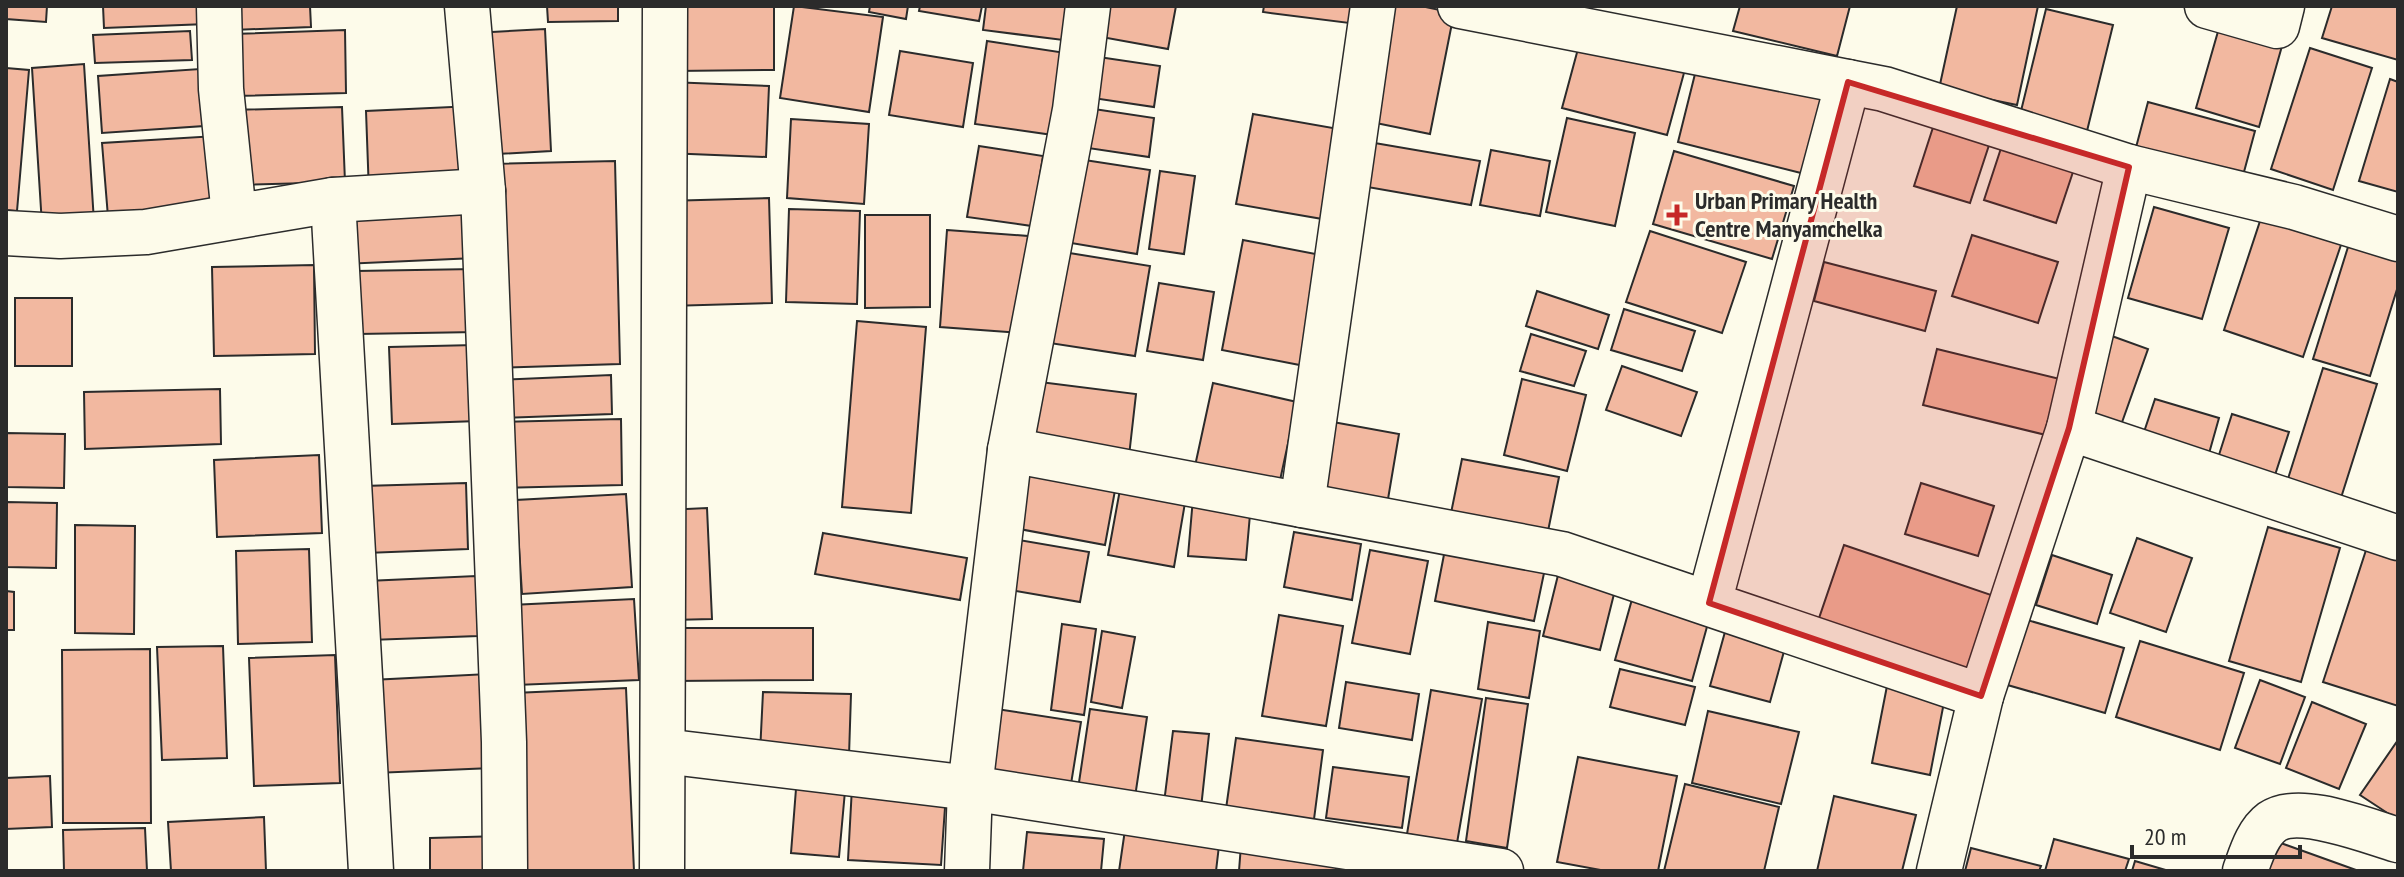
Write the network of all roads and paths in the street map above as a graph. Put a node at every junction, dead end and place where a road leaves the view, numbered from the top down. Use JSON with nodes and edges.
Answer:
{"nodes":[{"id":1,"x":219,"y":6,"type":"edge"},
{"id":2,"x":467,"y":6,"type":"edge"},
{"id":3,"x":665,"y":6,"type":"edge"},
{"id":4,"x":1088,"y":6,"type":"edge"},
{"id":5,"x":1373,"y":6,"type":"edge"},
{"id":6,"x":1460,"y":6,"type":"edge"},
{"id":7,"x":2207,"y":6,"type":"edge"},
{"id":8,"x":2282,"y":6,"type":"edge"},
{"id":9,"x":1848,"y":82,"type":"junction"},
{"id":10,"x":2129,"y":167,"type":"junction"},
{"id":11,"x":483,"y":191,"type":"junction"},
{"id":12,"x":333,"y":200,"type":"junction"},
{"id":13,"x":234,"y":215,"type":"junction"},
{"id":14,"x":6,"y":233,"type":"edge"},
{"id":15,"x":2398,"y":239,"type":"edge"},
{"id":16,"x":2069,"y":428,"type":"junction"},
{"id":17,"x":1010,"y":450,"type":"junction"},
{"id":18,"x":1302,"y":505,"type":"junction"},
{"id":19,"x":2398,"y":538,"type":"edge"},
{"id":20,"x":1709,"y":603,"type":"junction"},
{"id":21,"x":1981,"y":696,"type":"junction"},
{"id":22,"x":663,"y":751,"type":"junction"},
{"id":23,"x":970,"y":788,"type":"junction"},
{"id":24,"x":2398,"y":840,"type":"edge"},
{"id":25,"x":371,"y":871,"type":"edge"},
{"id":26,"x":505,"y":871,"type":"edge"},
{"id":27,"x":662,"y":871,"type":"edge"},
{"id":28,"x":967,"y":871,"type":"edge"},
{"id":29,"x":1501,"y":871,"type":"edge"},
{"id":30,"x":1939,"y":871,"type":"edge"},
{"id":31,"x":2245,"y":871,"type":"edge"}],
"edges":[{"from":1,"to":13,"type":"street"},
{"from":2,"to":11,"type":"street"},
{"from":3,"to":22,"type":"street"},
{"from":4,"to":17,"type":"street"},
{"from":5,"to":18,"type":"street"},
{"from":6,"to":9,"type":"street"},
{"from":7,"to":8,"type":"street"},
{"from":9,"to":10,"type":"street"},
{"from":9,"to":20,"type":"street"},
{"from":10,"to":15,"type":"street"},
{"from":10,"to":16,"type":"street"},
{"from":11,"to":12,"type":"street"},
{"from":11,"to":26,"type":"street"},
{"from":12,"to":13,"type":"street"},
{"from":12,"to":25,"type":"street"},
{"from":13,"to":14,"type":"street"},
{"from":16,"to":19,"type":"street"},
{"from":16,"to":21,"type":"street"},
{"from":17,"to":18,"type":"street"},
{"from":17,"to":23,"type":"street"},
{"from":18,"to":20,"type":"street"},
{"from":20,"to":21,"type":"street"},
{"from":21,"to":30,"type":"street"},
{"from":22,"to":23,"type":"street"},
{"from":22,"to":27,"type":"street"},
{"from":23,"to":28,"type":"street"},
{"from":23,"to":29,"type":"street"},
{"from":24,"to":31,"type":"street"}]}
